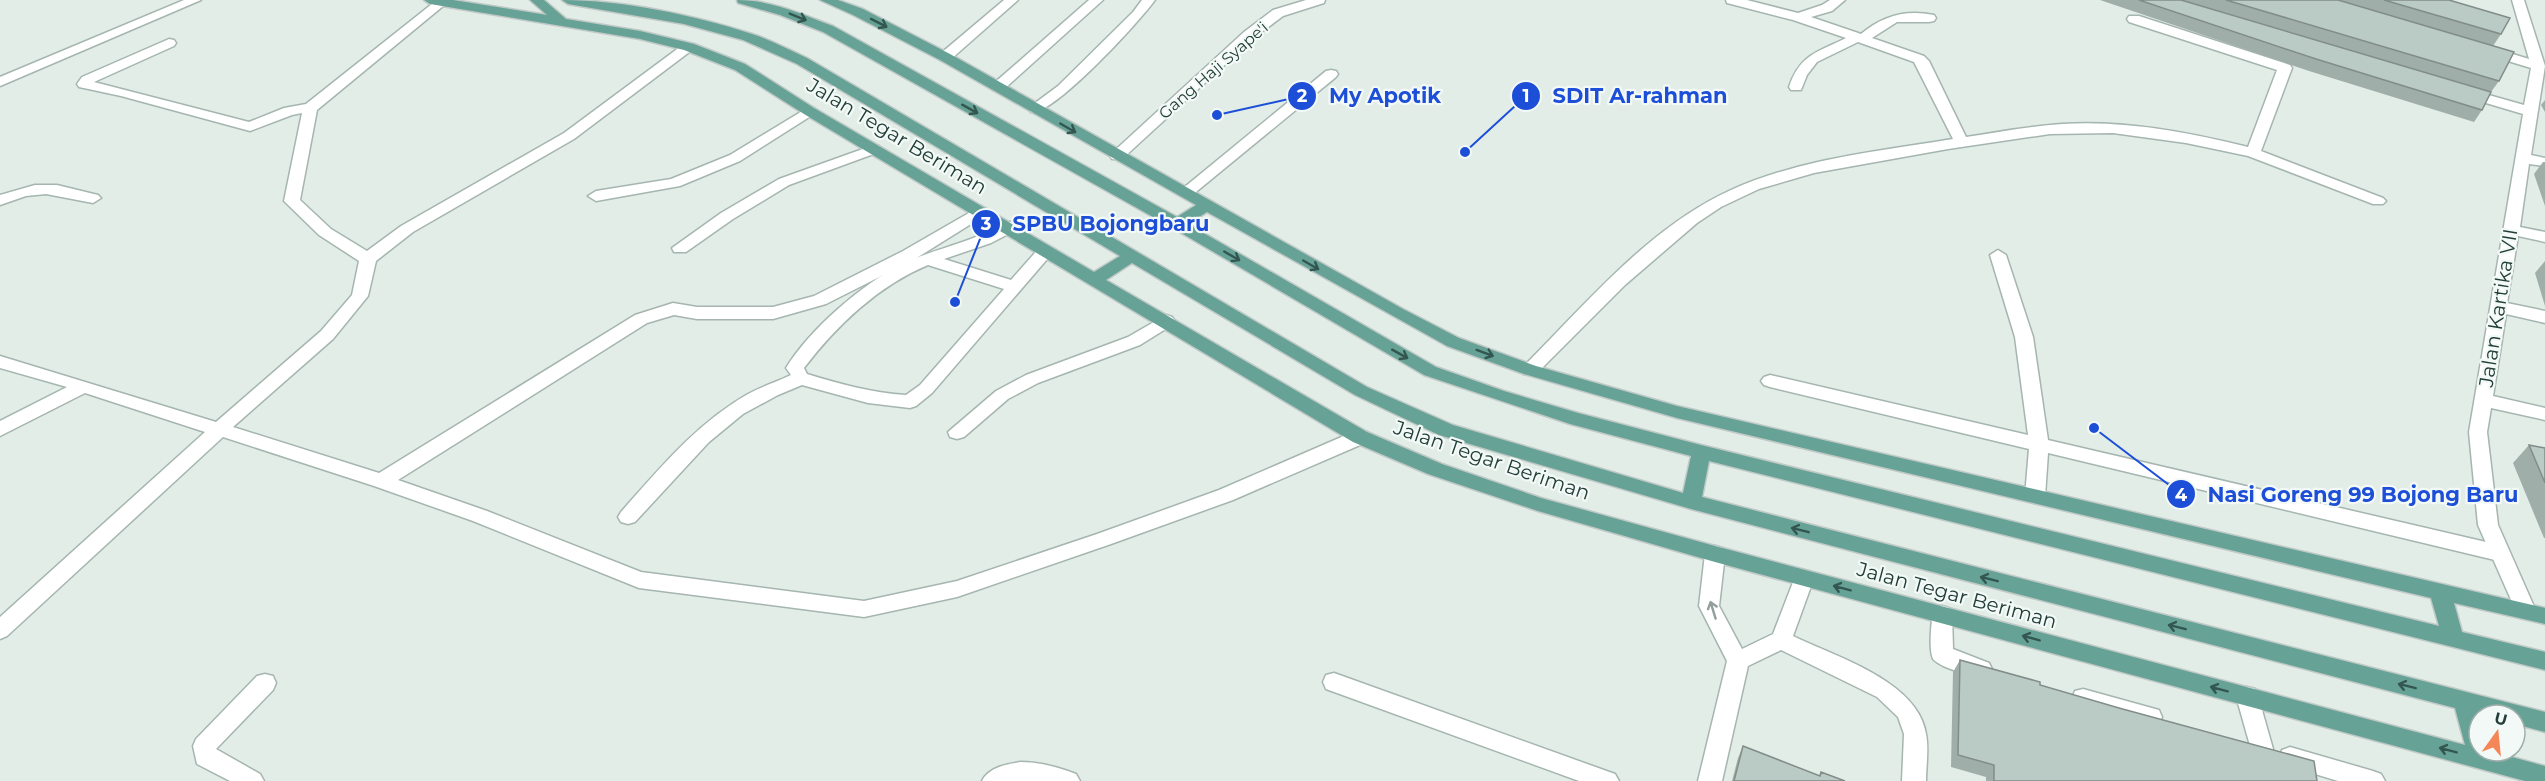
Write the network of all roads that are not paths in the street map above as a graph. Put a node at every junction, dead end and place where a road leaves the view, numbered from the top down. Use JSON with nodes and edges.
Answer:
{"nodes":[{"id":1,"x":195,"y":0,"type":"edge"},
{"id":2,"x":536,"y":0,"type":"edge"},
{"id":3,"x":568,"y":0,"type":"edge"},
{"id":4,"x":743,"y":0,"type":"edge"},
{"id":5,"x":826,"y":0,"type":"edge"},
{"id":6,"x":1012,"y":0,"type":"edge"},
{"id":7,"x":1097,"y":0,"type":"edge"},
{"id":8,"x":1149,"y":0,"type":"edge"},
{"id":9,"x":1319,"y":0,"type":"edge"},
{"id":10,"x":1732,"y":0,"type":"edge"},
{"id":11,"x":1839,"y":0,"type":"edge"},
{"id":12,"x":2518,"y":0,"type":"edge"},
{"id":13,"x":436,"y":1,"type":"edge"},
{"id":14,"x":1798,"y":17,"type":"junction"},
{"id":15,"x":1929,"y":18,"type":"dead end"},
{"id":16,"x":2134,"y":19,"type":"dead end"},
{"id":17,"x":562,"y":22,"type":"junction"},
{"id":18,"x":1861,"y":38,"type":"junction"},
{"id":19,"x":170,"y":43,"type":"dead end"},
{"id":20,"x":2471,"y":46,"type":"edge"},
{"id":21,"x":689,"y":47,"type":"junction"},
{"id":22,"x":945,"y":57,"type":"junction"},
{"id":23,"x":1330,"y":74,"type":"dead end"},
{"id":24,"x":2540,"y":74,"type":"edge"},
{"id":25,"x":0,"y":82,"type":"edge"},
{"id":26,"x":998,"y":87,"type":"junction"},
{"id":27,"x":1796,"y":87,"type":"dead end"},
{"id":28,"x":2451,"y":88,"type":"edge"},
{"id":29,"x":310,"y":108,"type":"junction"},
{"id":30,"x":1036,"y":109,"type":"junction"},
{"id":31,"x":809,"y":111,"type":"junction"},
{"id":32,"x":2531,"y":112,"type":"junction"},
{"id":33,"x":1961,"y":141,"type":"junction"},
{"id":34,"x":874,"y":149,"type":"junction"},
{"id":35,"x":2253,"y":153,"type":"junction"},
{"id":36,"x":1116,"y":156,"type":"junction"},
{"id":37,"x":2523,"y":158,"type":"junction"},
{"id":38,"x":2545,"y":162,"type":"edge"},
{"id":39,"x":1186,"y":193,"type":"junction"},
{"id":40,"x":596,"y":196,"type":"dead end"},
{"id":41,"x":93,"y":198,"type":"dead end"},
{"id":42,"x":0,"y":200,"type":"edge"},
{"id":43,"x":2378,"y":201,"type":"dead end"},
{"id":44,"x":1207,"y":206,"type":"junction"},
{"id":45,"x":981,"y":211,"type":"junction"},
{"id":46,"x":1177,"y":224,"type":"junction"},
{"id":47,"x":1010,"y":228,"type":"junction"},
{"id":48,"x":2511,"y":230,"type":"junction"},
{"id":49,"x":2545,"y":237,"type":"edge"},
{"id":50,"x":680,"y":248,"type":"dead end"},
{"id":51,"x":1047,"y":250,"type":"junction"},
{"id":52,"x":1132,"y":255,"type":"junction"},
{"id":53,"x":1998,"y":255,"type":"dead end"},
{"id":54,"x":368,"y":259,"type":"junction"},
{"id":55,"x":930,"y":260,"type":"junction"},
{"id":56,"x":1096,"y":279,"type":"junction"},
{"id":57,"x":1014,"y":287,"type":"junction"},
{"id":58,"x":2498,"y":307,"type":"junction"},
{"id":59,"x":2545,"y":317,"type":"edge"},
{"id":60,"x":1166,"y":321,"type":"junction"},
{"id":61,"x":0,"y":362,"type":"edge"},
{"id":62,"x":1530,"y":370,"type":"junction"},
{"id":63,"x":801,"y":378,"type":"junction"},
{"id":64,"x":1770,"y":381,"type":"dead end"},
{"id":65,"x":84,"y":386,"type":"junction"},
{"id":66,"x":2483,"y":400,"type":"junction"},
{"id":67,"x":2545,"y":414,"type":"edge"},
{"id":68,"x":0,"y":429,"type":"edge"},
{"id":69,"x":222,"y":430,"type":"junction"},
{"id":70,"x":957,"y":432,"type":"dead end"},
{"id":71,"x":1360,"y":436,"type":"junction"},
{"id":72,"x":2039,"y":444,"type":"junction"},
{"id":73,"x":1701,"y":452,"type":"junction"},
{"id":74,"x":381,"y":481,"type":"junction"},
{"id":75,"x":2035,"y":496,"type":"junction"},
{"id":76,"x":1691,"y":502,"type":"junction"},
{"id":77,"x":628,"y":517,"type":"dead end"},
{"id":78,"x":2499,"y":553,"type":"junction"},
{"id":79,"x":1715,"y":554,"type":"junction"},
{"id":80,"x":1804,"y":578,"type":"junction"},
{"id":81,"x":2440,"y":591,"type":"junction"},
{"id":82,"x":1942,"y":614,"type":"junction"},
{"id":83,"x":2535,"y":614,"type":"edge"},
{"id":84,"x":0,"y":630,"type":"edge"},
{"id":85,"x":2453,"y":637,"type":"junction"},
{"id":86,"x":1781,"y":640,"type":"junction"},
{"id":87,"x":1738,"y":661,"type":"junction"},
{"id":88,"x":2545,"y":661,"type":"edge"},
{"id":89,"x":2001,"y":674,"type":"edge"},
{"id":90,"x":1334,"y":682,"type":"dead end"},
{"id":91,"x":265,"y":683,"type":"dead end"},
{"id":92,"x":2057,"y":690,"type":"edge"},
{"id":93,"x":2247,"y":696,"type":"junction"},
{"id":94,"x":2464,"y":701,"type":"junction"},
{"id":95,"x":2467,"y":711,"type":"edge"},
{"id":96,"x":2545,"y":722,"type":"edge"},
{"id":97,"x":2171,"y":723,"type":"edge"},
{"id":98,"x":2239,"y":742,"type":"edge"},
{"id":99,"x":2262,"y":748,"type":"junction"},
{"id":100,"x":2467,"y":755,"type":"edge"},
{"id":101,"x":2496,"y":763,"type":"edge"},
{"id":102,"x":2545,"y":776,"type":"edge"},
{"id":103,"x":252,"y":781,"type":"edge"},
{"id":104,"x":994,"y":781,"type":"edge"},
{"id":105,"x":1068,"y":781,"type":"edge"},
{"id":106,"x":1607,"y":781,"type":"edge"},
{"id":107,"x":1710,"y":781,"type":"edge"},
{"id":108,"x":1914,"y":781,"type":"edge"},
{"id":109,"x":2373,"y":781,"type":"edge"}],
"edges":[{"from":1,"to":25,"type":"street"},
{"from":2,"to":17,"type":"main road"},
{"from":3,"to":52,"type":"main road","name":"Jalan Tegar Beriman"},
{"from":4,"to":46,"type":"main road","one_way":true},
{"from":5,"to":22,"type":"main road","one_way":true},
{"from":6,"to":22,"type":"street"},
{"from":7,"to":26,"type":"street"},
{"from":8,"to":30,"type":"street"},
{"from":9,"to":36,"type":"street","name":"Gang Haji Syape'i"},
{"from":10,"to":14,"type":"street"},
{"from":11,"to":14,"type":"street"},
{"from":12,"to":24,"type":"street","name":"Jalan Kartika VII"},
{"from":13,"to":17,"type":"main road","name":"Jalan Tegar Beriman"},
{"from":13,"to":29,"type":"street"},
{"from":14,"to":18,"type":"street"},
{"from":15,"to":18,"type":"street"},
{"from":16,"to":35,"type":"street"},
{"from":17,"to":21,"type":"main road","name":"Jalan Tegar Beriman"},
{"from":18,"to":27,"type":"street"},
{"from":18,"to":33,"type":"street"},
{"from":19,"to":29,"type":"street"},
{"from":20,"to":24,"type":"street"},
{"from":21,"to":31,"type":"main road","name":"Jalan Tegar Beriman"},
{"from":21,"to":54,"type":"street"},
{"from":22,"to":26,"type":"main road"},
{"from":23,"to":39,"type":"street"},
{"from":24,"to":32,"type":"street","name":"Jalan Kartika VII"},
{"from":26,"to":30,"type":"main road"},
{"from":28,"to":32,"type":"street"},
{"from":29,"to":54,"type":"street"},
{"from":30,"to":36,"type":"main road","one_way":true},
{"from":31,"to":34,"type":"main road","name":"Jalan Tegar Beriman"},
{"from":31,"to":40,"type":"street"},
{"from":32,"to":37,"type":"street","name":"Jalan Kartika VII"},
{"from":33,"to":35,"type":"street"},
{"from":33,"to":62,"type":"street"},
{"from":34,"to":45,"type":"main road","name":"Jalan Tegar Beriman"},
{"from":34,"to":50,"type":"street"},
{"from":35,"to":43,"type":"street"},
{"from":36,"to":39,"type":"main road"},
{"from":37,"to":38,"type":"street"},
{"from":37,"to":48,"type":"street","name":"Jalan Kartika VII"},
{"from":39,"to":44,"type":"main road"},
{"from":41,"to":42,"type":"street"},
{"from":44,"to":46,"type":"main road"},
{"from":44,"to":62,"type":"main road","one_way":true},
{"from":45,"to":47,"type":"main road","name":"Jalan Tegar Beriman"},
{"from":45,"to":74,"type":"street"},
{"from":46,"to":73,"type":"main road","one_way":true},
{"from":47,"to":51,"type":"main road","name":"Jalan Tegar Beriman"},
{"from":47,"to":55,"type":"street"},
{"from":48,"to":49,"type":"street"},
{"from":48,"to":58,"type":"street","name":"Jalan Kartika VII"},
{"from":51,"to":56,"type":"main road","name":"Jalan Tegar Beriman"},
{"from":51,"to":57,"type":"street"},
{"from":52,"to":56,"type":"main road"},
{"from":52,"to":76,"type":"main road","name":"Jalan Tegar Beriman"},
{"from":53,"to":72,"type":"street"},
{"from":54,"to":69,"type":"street"},
{"from":55,"to":57,"type":"street"},
{"from":55,"to":63,"type":"street"},
{"from":56,"to":60,"type":"main road","name":"Jalan Tegar Beriman"},
{"from":57,"to":63,"type":"street"},
{"from":58,"to":59,"type":"street"},
{"from":58,"to":66,"type":"street","name":"Jalan Kartika VII"},
{"from":60,"to":70,"type":"street"},
{"from":60,"to":71,"type":"main road","name":"Jalan Tegar Beriman"},
{"from":61,"to":65,"type":"street"},
{"from":62,"to":75,"type":"main road"},
{"from":63,"to":77,"type":"street"},
{"from":64,"to":72,"type":"street"},
{"from":65,"to":68,"type":"street"},
{"from":65,"to":69,"type":"street"},
{"from":66,"to":67,"type":"street"},
{"from":66,"to":78,"type":"street","name":"Jalan Kartika VII"},
{"from":69,"to":74,"type":"street"},
{"from":69,"to":84,"type":"street"},
{"from":71,"to":74,"type":"street"},
{"from":71,"to":79,"type":"main road","name":"Jalan Tegar Beriman"},
{"from":72,"to":75,"type":"street"},
{"from":72,"to":78,"type":"street"},
{"from":73,"to":76,"type":"main road"},
{"from":73,"to":85,"type":"main road"},
{"from":75,"to":81,"type":"main road"},
{"from":94,"to":76,"type":"main road","name":"Jalan Tegar Beriman","one_way":true},
{"from":78,"to":83,"type":"street","name":"Jalan Kartika VII"},
{"from":79,"to":80,"type":"main road","name":"Jalan Tegar Beriman"},
{"from":87,"to":79,"type":"street","one_way":true},
{"from":82,"to":80,"type":"main road","name":"Jalan Tegar Beriman","one_way":true},
{"from":80,"to":86,"type":"street"},
{"from":81,"to":83,"type":"main road"},
{"from":81,"to":85,"type":"main road"},
{"from":82,"to":89,"type":"street"},
{"from":93,"to":82,"type":"main road","name":"Jalan Tegar Beriman","one_way":true},
{"from":85,"to":88,"type":"main road"},
{"from":86,"to":87,"type":"street"},
{"from":86,"to":108,"type":"street"},
{"from":87,"to":107,"type":"street"},
{"from":90,"to":106,"type":"street"},
{"from":91,"to":103,"type":"street"},
{"from":92,"to":97,"type":"street"},
{"from":93,"to":99,"type":"street"},
{"from":100,"to":93,"type":"main road","name":"Jalan Tegar Beriman","one_way":true},
{"from":94,"to":95,"type":"main road"},
{"from":94,"to":96,"type":"main road","name":"Jalan Tegar Beriman"},
{"from":98,"to":99,"type":"street"},
{"from":99,"to":109,"type":"street"},
{"from":101,"to":102,"type":"main road","name":"Jalan Tegar Beriman"},
{"from":104,"to":105,"type":"street"}]}
